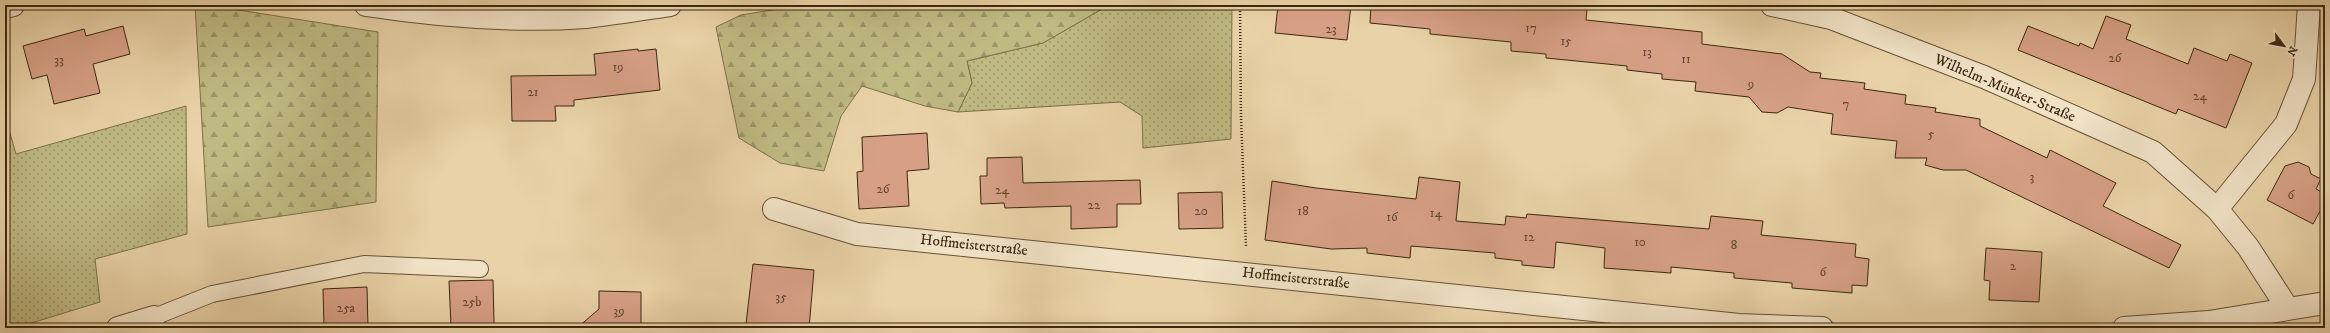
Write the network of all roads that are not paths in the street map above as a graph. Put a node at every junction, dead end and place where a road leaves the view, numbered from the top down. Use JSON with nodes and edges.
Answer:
{"nodes":[{"id":1,"x":13,"y":5,"type":"edge"},
{"id":2,"x":366,"y":5,"type":"edge"},
{"id":3,"x":670,"y":5,"type":"edge"},
{"id":4,"x":1772,"y":5,"type":"edge"},
{"id":5,"x":2309,"y":5,"type":"edge"},
{"id":6,"x":5,"y":7,"type":"edge"},
{"id":7,"x":774,"y":209,"type":"dead end"},
{"id":8,"x":2218,"y":209,"type":"junction"},
{"id":9,"x":480,"y":269,"type":"dead end"},
{"id":10,"x":2325,"y":303,"type":"edge"},
{"id":11,"x":2288,"y":309,"type":"junction"},
{"id":12,"x":154,"y":317,"type":"joint"},
{"id":13,"x":118,"y":328,"type":"edge"},
{"id":14,"x":1822,"y":328,"type":"edge"},
{"id":15,"x":2124,"y":328,"type":"edge"}],
"edges":[{"from":1,"to":6,"type":"street"},
{"from":2,"to":3,"type":"street"},
{"from":4,"to":8,"type":"street","name":"Wilhelm-Münker-Straße"},
{"from":5,"to":8,"type":"street"},
{"from":7,"to":14,"type":"street","name":"Hoffmeisterstraße"},
{"from":8,"to":11,"type":"street","name":"Wilhelm-Münker-Straße"},
{"from":9,"to":12,"type":"lane"},
{"from":10,"to":11,"type":"street"},
{"from":11,"to":15,"type":"street"},
{"from":12,"to":13,"type":"street"}]}
